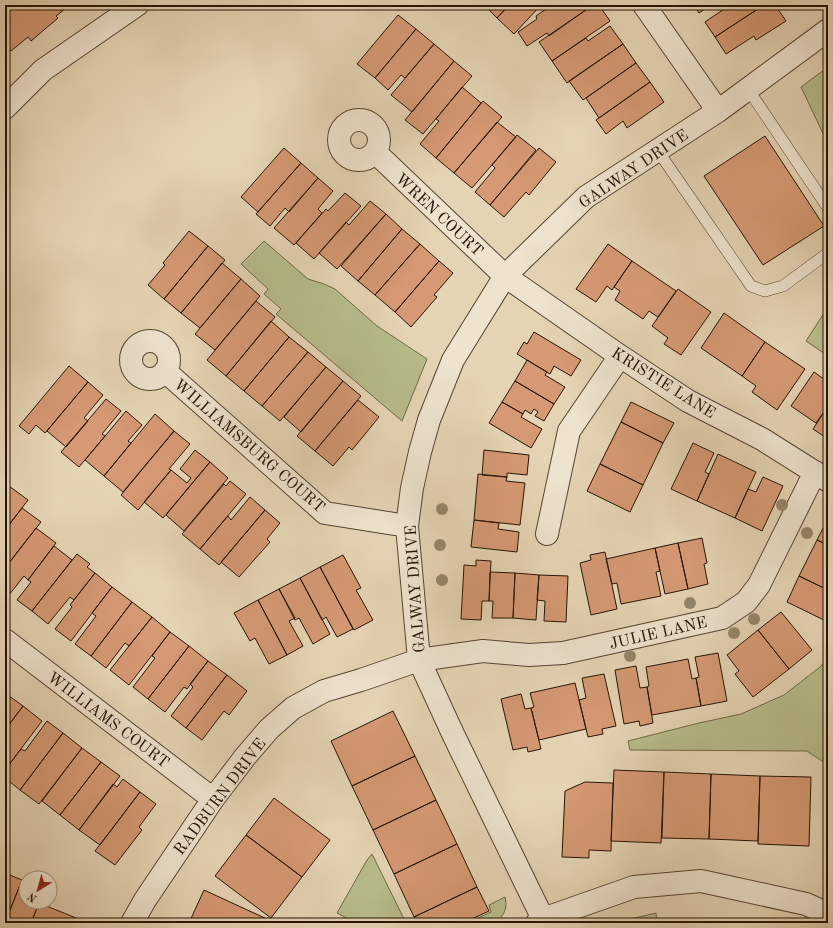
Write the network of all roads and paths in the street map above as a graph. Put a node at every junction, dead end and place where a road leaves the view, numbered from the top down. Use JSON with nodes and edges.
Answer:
{"nodes":[{"id":1,"x":137,"y":5,"type":"edge"},
{"id":2,"x":644,"y":5,"type":"edge"},
{"id":3,"x":828,"y":30,"type":"edge"},
{"id":4,"x":748,"y":89,"type":"junction"},
{"id":5,"x":5,"y":108,"type":"edge"},
{"id":6,"x":718,"y":111,"type":"junction"},
{"id":7,"x":658,"y":150,"type":"junction"},
{"id":8,"x":375,"y":152,"type":"dead end"},
{"id":9,"x":828,"y":208,"type":"edge"},
{"id":10,"x":828,"y":252,"type":"edge"},
{"id":11,"x":505,"y":276,"type":"junction"},
{"id":12,"x":620,"y":356,"type":"junction"},
{"id":13,"x":165,"y":371,"type":"dead end"},
{"id":14,"x":822,"y":476,"type":"edge"},
{"id":15,"x":407,"y":526,"type":"junction"},
{"id":16,"x":547,"y":534,"type":"dead end"},
{"id":17,"x":5,"y":640,"type":"edge"},
{"id":18,"x":419,"y":660,"type":"junction"},
{"id":19,"x":213,"y":799,"type":"junction"},
{"id":20,"x":828,"y":914,"type":"edge"},
{"id":21,"x":540,"y":921,"type":"edge"},
{"id":22,"x":132,"y":923,"type":"edge"}],
"edges":[{"from":1,"to":5,"type":"street"},
{"from":2,"to":6,"type":"street"},
{"from":3,"to":4,"type":"street","name":"GALWAY DRIVE"},
{"from":4,"to":6,"type":"street","name":"GALWAY DRIVE"},
{"from":4,"to":9,"type":"lane"},
{"from":6,"to":7,"type":"street","name":"GALWAY DRIVE"},
{"from":7,"to":10,"type":"lane"},
{"from":7,"to":11,"type":"street","name":"GALWAY DRIVE"},
{"from":8,"to":11,"type":"street","name":"WREN COURT"},
{"from":11,"to":12,"type":"street","name":"KRISTIE LANE"},
{"from":11,"to":15,"type":"street","name":"GALWAY DRIVE"},
{"from":12,"to":14,"type":"street","name":"KRISTIE LANE"},
{"from":12,"to":16,"type":"street"},
{"from":13,"to":15,"type":"street","name":"WILLIAMSBURG COURT"},
{"from":14,"to":18,"type":"street","name":"JULIE LANE"},
{"from":15,"to":18,"type":"street","name":"GALWAY DRIVE"},
{"from":17,"to":19,"type":"street","name":"WILLIAMS COURT"},
{"from":18,"to":19,"type":"street","name":"RADBURN DRIVE"},
{"from":18,"to":21,"type":"street","name":"GALWAY DRIVE"},
{"from":19,"to":22,"type":"street","name":"RADBURN DRIVE"},
{"from":20,"to":21,"type":"street"}]}
